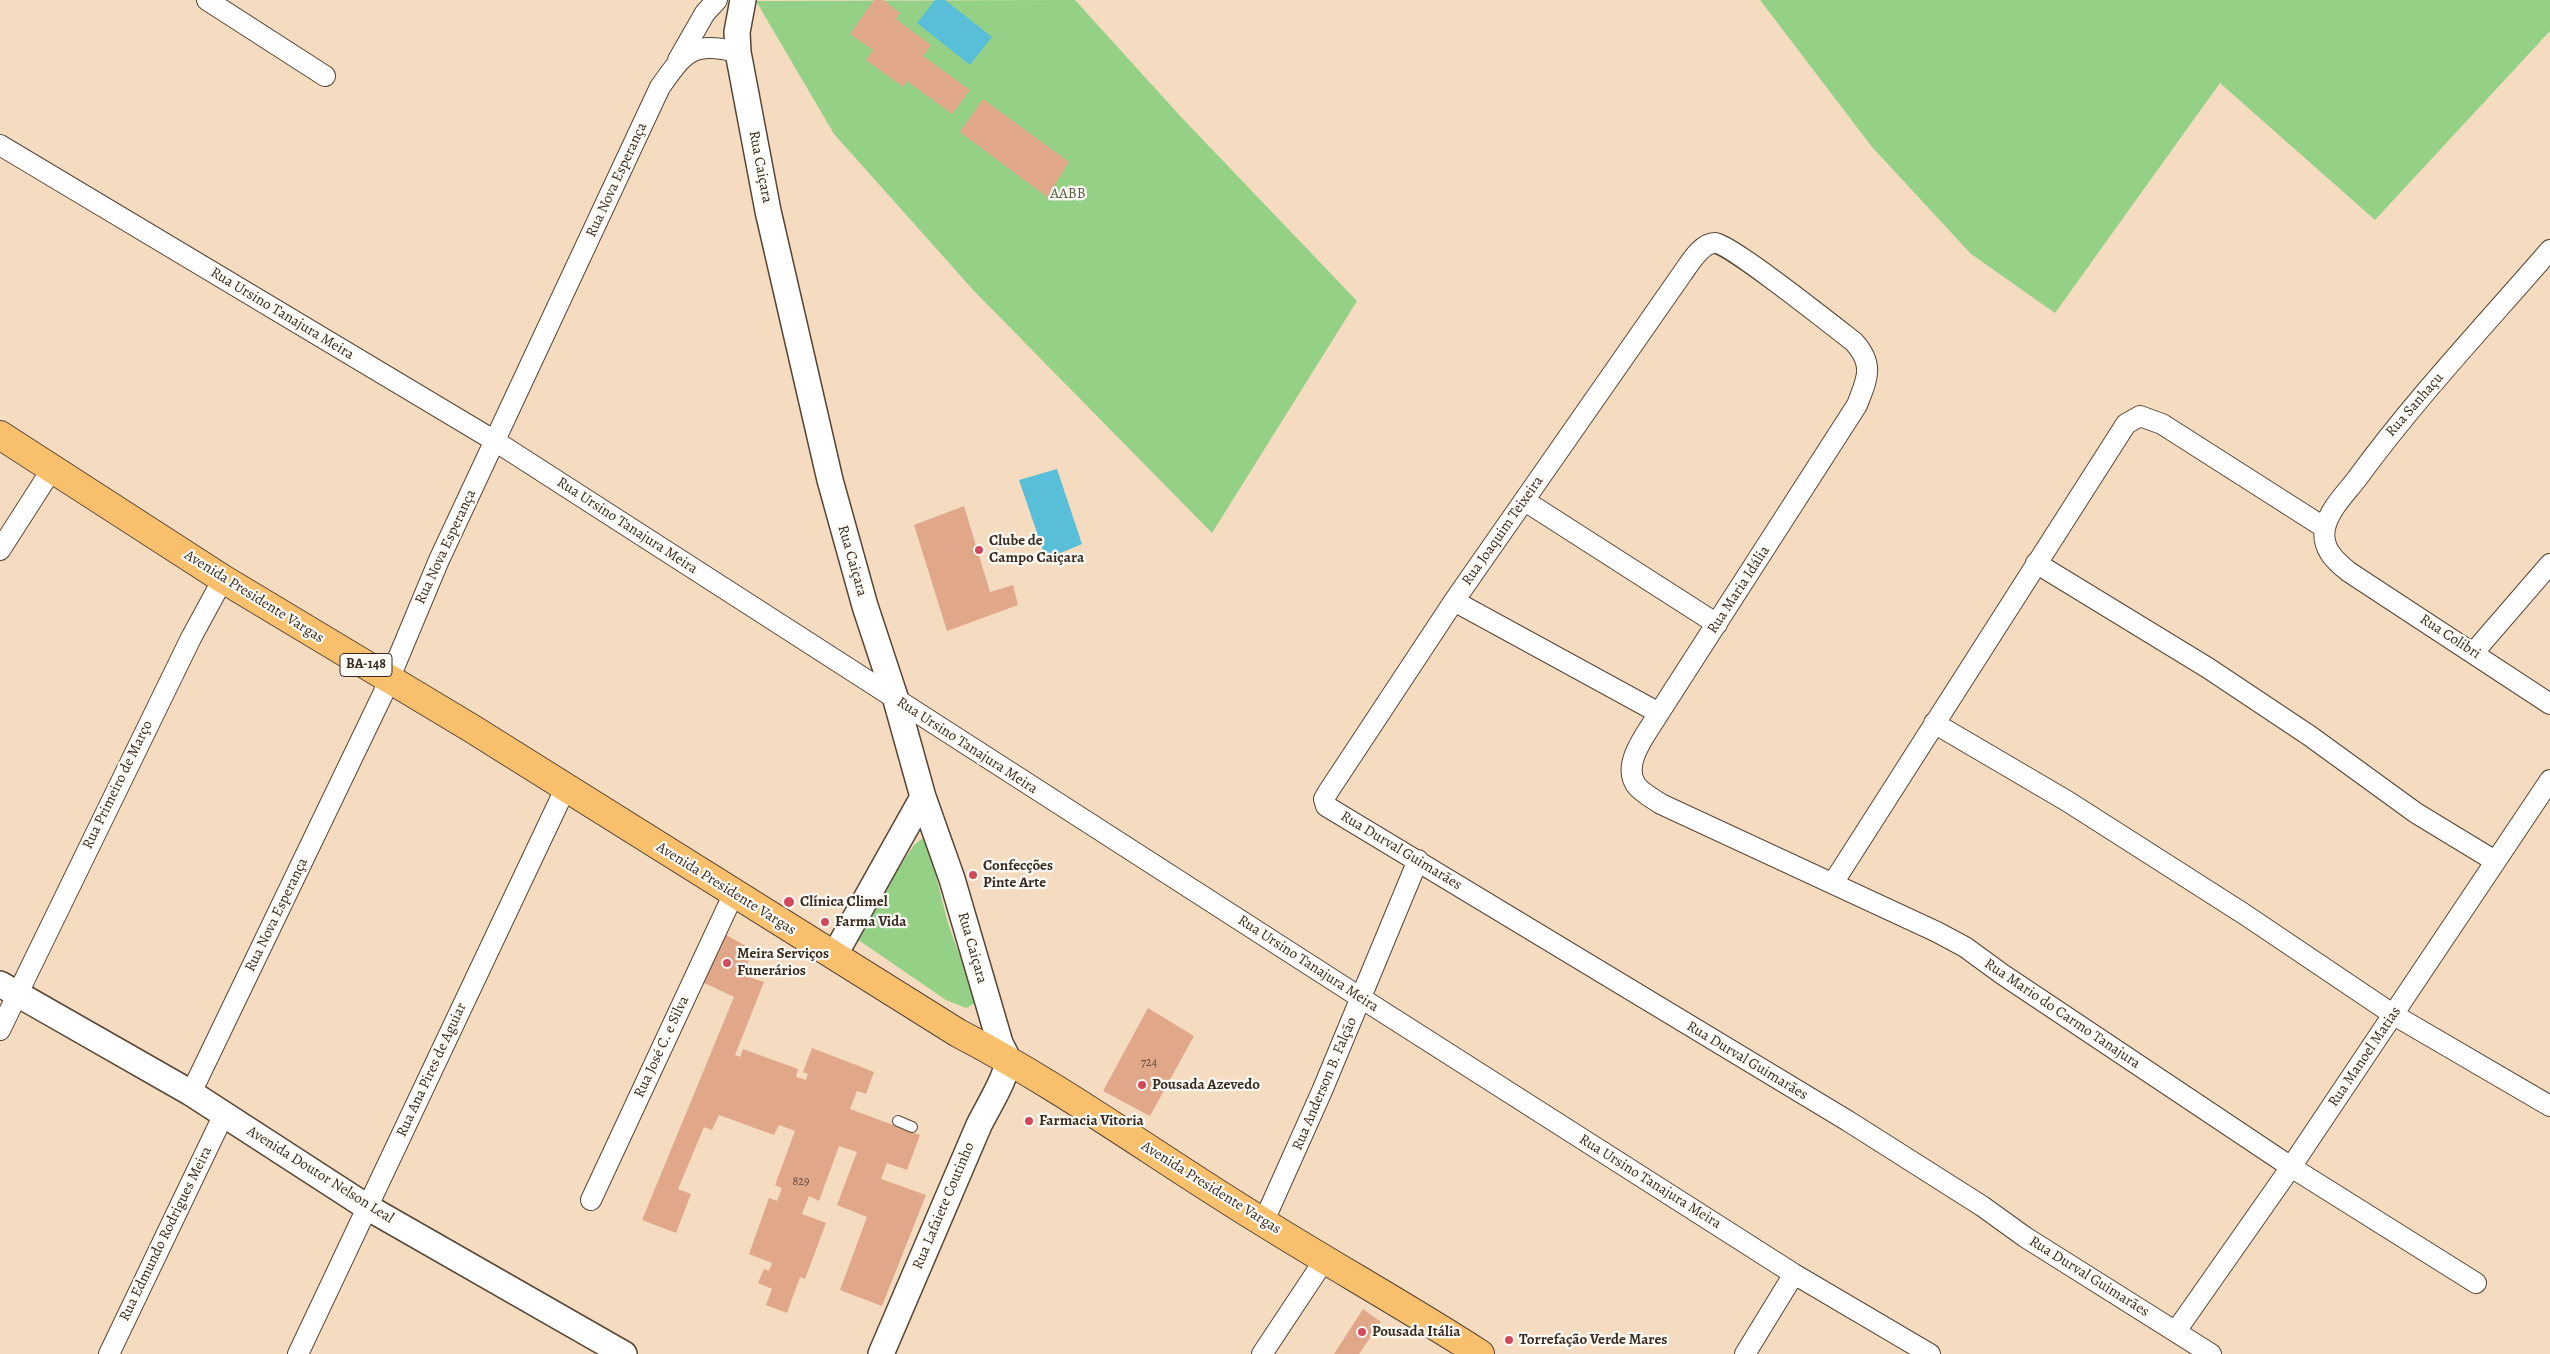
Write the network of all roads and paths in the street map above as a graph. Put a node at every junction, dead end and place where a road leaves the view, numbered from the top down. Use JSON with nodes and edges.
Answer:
{"nodes":[{"id":1,"x":207,"y":0,"type":"edge"},
{"id":2,"x":718,"y":0,"type":"edge"},
{"id":3,"x":743,"y":0,"type":"edge"},
{"id":4,"x":738,"y":52,"type":"junction"},
{"id":5,"x":676,"y":64,"type":"junction"},
{"id":6,"x":326,"y":76,"type":"dead end"},
{"id":7,"x":0,"y":145,"type":"edge"},
{"id":8,"x":2550,"y":250,"type":"edge"},
{"id":9,"x":1856,"y":405,"type":"joint"},
{"id":10,"x":0,"y":435,"type":"edge"},
{"id":11,"x":495,"y":441,"type":"junction"},
{"id":12,"x":52,"y":469,"type":"junction"},
{"id":13,"x":1525,"y":501,"type":"junction"},
{"id":14,"x":2325,"y":528,"type":"junction"},
{"id":15,"x":0,"y":550,"type":"edge"},
{"id":16,"x":2036,"y":564,"type":"junction"},
{"id":17,"x":2550,"y":564,"type":"edge"},
{"id":18,"x":223,"y":579,"type":"junction"},
{"id":19,"x":1454,"y":601,"type":"junction"},
{"id":20,"x":1717,"y":624,"type":"junction"},
{"id":21,"x":2474,"y":652,"type":"junction"},
{"id":22,"x":389,"y":679,"type":"junction"},
{"id":23,"x":896,"y":700,"type":"junction"},
{"id":24,"x":2550,"y":704,"type":"edge"},
{"id":25,"x":1658,"y":713,"type":"junction"},
{"id":26,"x":1934,"y":723,"type":"junction"},
{"id":27,"x":1632,"y":778,"type":"joint"},
{"id":28,"x":2550,"y":780,"type":"edge"},
{"id":29,"x":566,"y":787,"type":"junction"},
{"id":30,"x":1328,"y":792,"type":"joint"},
{"id":31,"x":923,"y":797,"type":"junction"},
{"id":32,"x":1418,"y":860,"type":"junction"},
{"id":33,"x":2495,"y":861,"type":"junction"},
{"id":34,"x":1833,"y":883,"type":"junction"},
{"id":35,"x":734,"y":894,"type":"junction"},
{"id":36,"x":834,"y":956,"type":"junction"},
{"id":37,"x":8,"y":988,"type":"edge"},
{"id":38,"x":1361,"y":998,"type":"junction"},
{"id":39,"x":2394,"y":1015,"type":"junction"},
{"id":40,"x":0,"y":1030,"type":"edge"},
{"id":41,"x":1007,"y":1059,"type":"junction"},
{"id":42,"x":191,"y":1093,"type":"junction"},
{"id":43,"x":2550,"y":1106,"type":"edge"},
{"id":44,"x":224,"y":1114,"type":"junction"},
{"id":45,"x":898,"y":1121,"type":"dead end"},
{"id":46,"x":912,"y":1127,"type":"dead end"},
{"id":47,"x":2291,"y":1167,"type":"junction"},
{"id":48,"x":591,"y":1200,"type":"dead end"},
{"id":49,"x":367,"y":1207,"type":"junction"},
{"id":50,"x":1263,"y":1222,"type":"junction"},
{"id":51,"x":1325,"y":1259,"type":"junction"},
{"id":52,"x":1794,"y":1274,"type":"junction"},
{"id":53,"x":2476,"y":1283,"type":"dead end"},
{"id":54,"x":2176,"y":1331,"type":"junction"},
{"id":55,"x":2205,"y":1352,"type":"edge"},
{"id":56,"x":109,"y":1354,"type":"edge"},
{"id":57,"x":298,"y":1354,"type":"edge"},
{"id":58,"x":624,"y":1354,"type":"edge"},
{"id":59,"x":881,"y":1354,"type":"edge"},
{"id":60,"x":1262,"y":1354,"type":"edge"},
{"id":61,"x":1480,"y":1354,"type":"edge"},
{"id":62,"x":1746,"y":1354,"type":"edge"},
{"id":63,"x":1930,"y":1354,"type":"edge"}],
"edges":[{"from":1,"to":6,"type":"street"},
{"from":2,"to":5,"type":"street"},
{"from":3,"to":4,"type":"street","name":"Rua Caiçara"},
{"from":4,"to":5,"type":"street","name":"Rua Nova Esperança"},
{"from":4,"to":23,"type":"street","name":"Rua Caiçara"},
{"from":5,"to":11,"type":"street","name":"Rua Nova Esperança"},
{"from":7,"to":11,"type":"street","name":"Rua Ursino Tanajura Meira"},
{"from":8,"to":14,"type":"street","name":"Rua Sanhaçu"},
{"from":9,"to":13,"type":"street","name":"Rua Joaquim Teixeira"},
{"from":9,"to":20,"type":"street","name":"Rua Maria Idália"},
{"from":10,"to":12,"type":"main road","name":"Avenida Presidente Vargas","number":"BA-148"},
{"from":11,"to":22,"type":"street","name":"Rua Nova Esperança"},
{"from":11,"to":23,"type":"street","name":"Rua Ursino Tanajura Meira"},
{"from":12,"to":15,"type":"street"},
{"from":12,"to":18,"type":"main road","name":"Avenida Presidente Vargas","number":"BA-148"},
{"from":13,"to":19,"type":"street","name":"Rua Joaquim Teixeira"},
{"from":13,"to":20,"type":"street"},
{"from":14,"to":16,"type":"street"},
{"from":14,"to":21,"type":"street","name":"Rua Colibri"},
{"from":16,"to":26,"type":"street"},
{"from":16,"to":33,"type":"street"},
{"from":17,"to":21,"type":"street"},
{"from":18,"to":22,"type":"main road","name":"Avenida Presidente Vargas","number":"BA-148"},
{"from":18,"to":37,"type":"street","name":"Rua Primeiro de Março"},
{"from":19,"to":25,"type":"street"},
{"from":19,"to":30,"type":"street","name":"Rua Joaquim Teixeira"},
{"from":20,"to":25,"type":"street","name":"Rua Maria Idália"},
{"from":21,"to":24,"type":"street","name":"Rua Colibri"},
{"from":22,"to":29,"type":"main road","name":"Avenida Presidente Vargas","number":"BA-148"},
{"from":22,"to":42,"type":"street","name":"Rua Nova Esperança"},
{"from":23,"to":31,"type":"street","name":"Rua Caiçara"},
{"from":23,"to":38,"type":"street","name":"Rua Ursino Tanajura Meira"},
{"from":25,"to":27,"type":"street","name":"Rua Maria Idália"},
{"from":26,"to":34,"type":"street"},
{"from":26,"to":39,"type":"street"},
{"from":27,"to":34,"type":"street","name":"Rua Mario do Carmo Tanajura"},
{"from":28,"to":33,"type":"street","name":"Rua Manoel Matias"},
{"from":29,"to":35,"type":"main road","name":"Avenida Presidente Vargas","number":"BA-148"},
{"from":29,"to":49,"type":"street","name":"Rua Ana Pires de Aguiar"},
{"from":30,"to":32,"type":"street","name":"Rua Durval Guimarães"},
{"from":31,"to":36,"type":"street"},
{"from":31,"to":41,"type":"street","name":"Rua Caiçara"},
{"from":32,"to":38,"type":"street","name":"Rua Anderson B. Falção"},
{"from":32,"to":54,"type":"street","name":"Rua Durval Guimarães"},
{"from":33,"to":39,"type":"street","name":"Rua Manoel Matias"},
{"from":34,"to":47,"type":"street","name":"Rua Mario do Carmo Tanajura"},
{"from":35,"to":36,"type":"main road","name":"Avenida Presidente Vargas","number":"BA-148"},
{"from":35,"to":48,"type":"street","name":"Rua José C. e Silva"},
{"from":36,"to":41,"type":"main road","name":"Avenida Presidente Vargas","number":"BA-148"},
{"from":37,"to":40,"type":"street","name":"Rua Primeiro de Março"},
{"from":37,"to":42,"type":"street","name":"Avenida Doutor Nelson Leal"},
{"from":38,"to":50,"type":"street","name":"Rua Anderson B. Falção"},
{"from":38,"to":52,"type":"street","name":"Rua Ursino Tanajura Meira"},
{"from":39,"to":43,"type":"street"},
{"from":39,"to":47,"type":"street","name":"Rua Manoel Matias"},
{"from":41,"to":50,"type":"main road","name":"Avenida Presidente Vargas","number":"BA-148"},
{"from":41,"to":59,"type":"street","name":"Rua Lafaiete Coutinho"},
{"from":42,"to":44,"type":"street","name":"Avenida Doutor Nelson Leal"},
{"from":44,"to":49,"type":"street","name":"Avenida Doutor Nelson Leal"},
{"from":44,"to":56,"type":"street","name":"Rua Edmundo Rodrigues Meira"},
{"from":45,"to":46,"type":"lane"},
{"from":47,"to":53,"type":"street","name":"Rua Mario do Carmo Tanajura"},
{"from":47,"to":54,"type":"street","name":"Rua Manoel Matias"},
{"from":49,"to":57,"type":"street","name":"Rua Ana Pires de Aguiar"},
{"from":49,"to":58,"type":"street","name":"Avenida Doutor Nelson Leal"},
{"from":50,"to":51,"type":"main road","name":"Avenida Presidente Vargas","number":"BA-148"},
{"from":51,"to":60,"type":"street"},
{"from":51,"to":61,"type":"main road","name":"Avenida Presidente Vargas","number":"BA-148"},
{"from":52,"to":62,"type":"street"},
{"from":52,"to":63,"type":"street","name":"Rua Ursino Tanajura Meira"},
{"from":54,"to":55,"type":"street","name":"Rua Durval Guimarães"}]}
